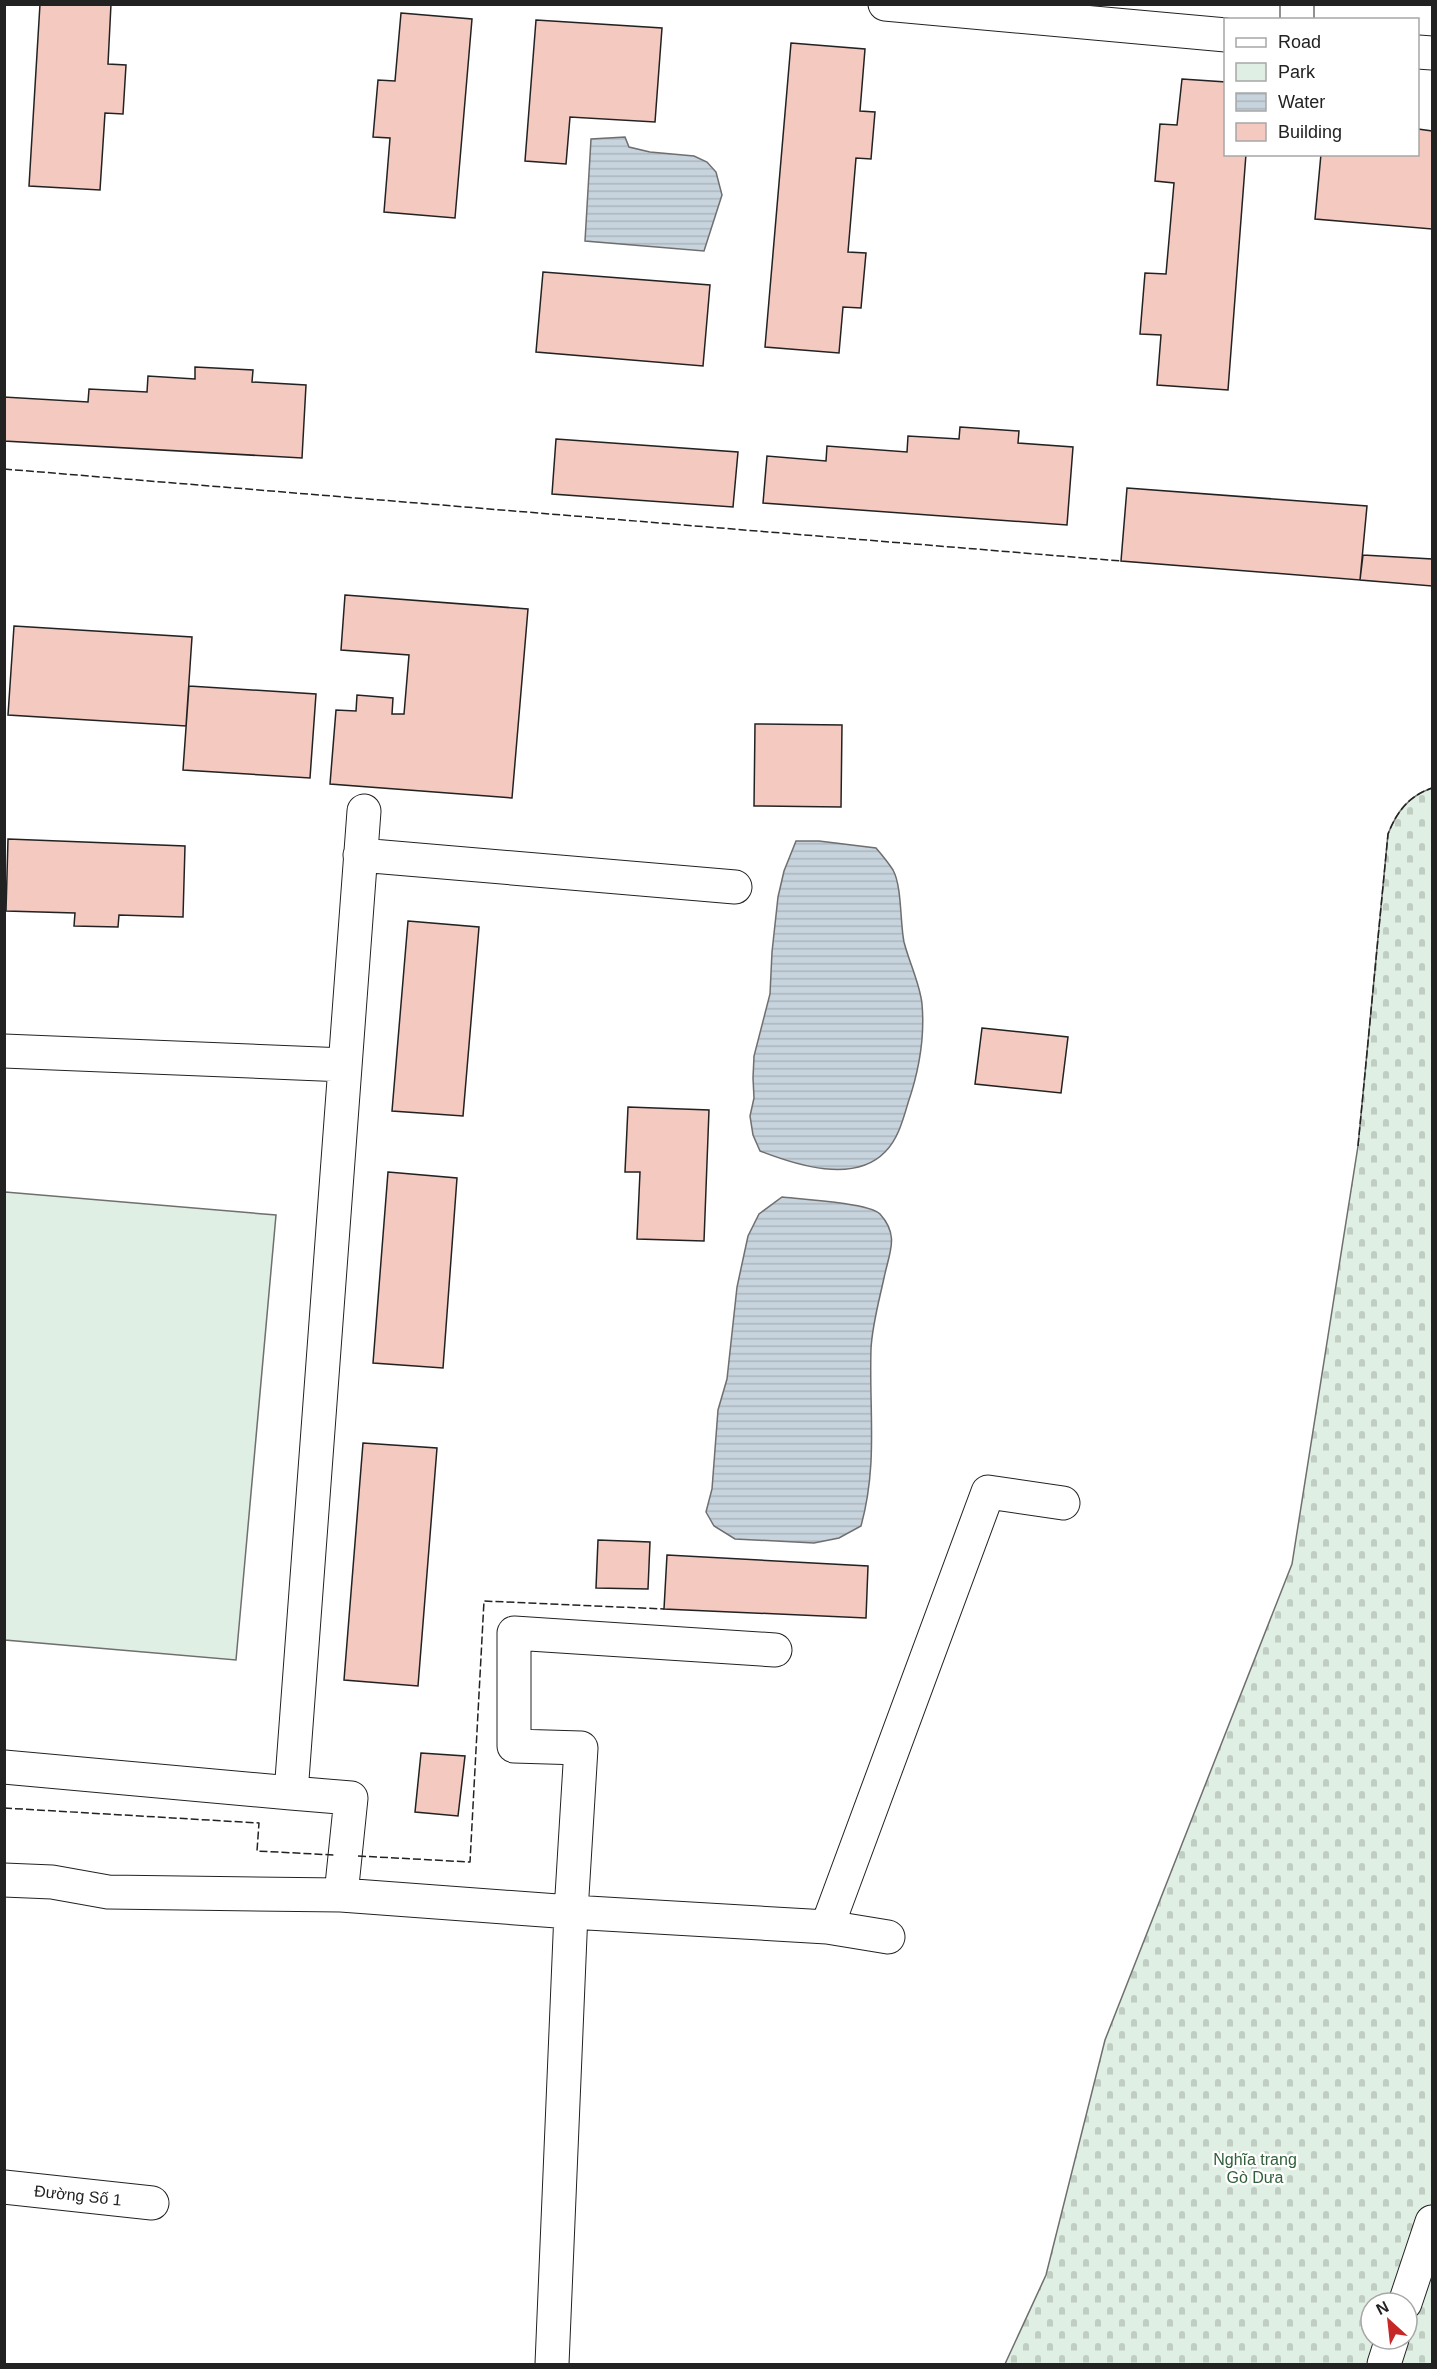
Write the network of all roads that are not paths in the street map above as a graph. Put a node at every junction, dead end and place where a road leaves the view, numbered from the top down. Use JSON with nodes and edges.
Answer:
{"nodes":[{"id":1,"x":885,"y":4,"type":"edge"},
{"id":2,"x":1224,"y":35,"type":"edge"},
{"id":3,"x":364,"y":811,"type":"dead end"},
{"id":4,"x":360,"y":855,"type":"junction"},
{"id":5,"x":735,"y":887,"type":"dead end"},
{"id":6,"x":4,"y":1051,"type":"edge"},
{"id":7,"x":345,"y":1065,"type":"junction"},
{"id":8,"x":1064,"y":1503,"type":"dead end"},
{"id":9,"x":775,"y":1650,"type":"dead end"},
{"id":10,"x":4,"y":1767,"type":"edge"},
{"id":11,"x":291,"y":1793,"type":"junction"},
{"id":12,"x":4,"y":1880,"type":"edge"},
{"id":13,"x":341,"y":1895,"type":"junction"},
{"id":14,"x":570,"y":1912,"type":"junction"},
{"id":15,"x":827,"y":1927,"type":"junction"},
{"id":16,"x":888,"y":1937,"type":"dead end"},
{"id":17,"x":4,"y":2187,"type":"edge"},
{"id":18,"x":152,"y":2202,"type":"dead end"},
{"id":19,"x":1432,"y":2222,"type":"edge"},
{"id":20,"x":1409,"y":2291,"type":"edge"},
{"id":21,"x":552,"y":2364,"type":"edge"}],
"edges":[{"from":1,"to":2,"type":"street"},
{"from":3,"to":4,"type":"street"},
{"from":4,"to":5,"type":"street"},
{"from":4,"to":7,"type":"street"},
{"from":6,"to":7,"type":"street"},
{"from":7,"to":11,"type":"street"},
{"from":8,"to":15,"type":"street"},
{"from":9,"to":14,"type":"street"},
{"from":10,"to":11,"type":"street"},
{"from":11,"to":13,"type":"street"},
{"from":12,"to":13,"type":"street"},
{"from":13,"to":14,"type":"street"},
{"from":14,"to":15,"type":"street"},
{"from":14,"to":21,"type":"street"},
{"from":15,"to":16,"type":"street"},
{"from":17,"to":18,"type":"street","name":"Đường Số 1"},
{"from":19,"to":20,"type":"street"}]}
